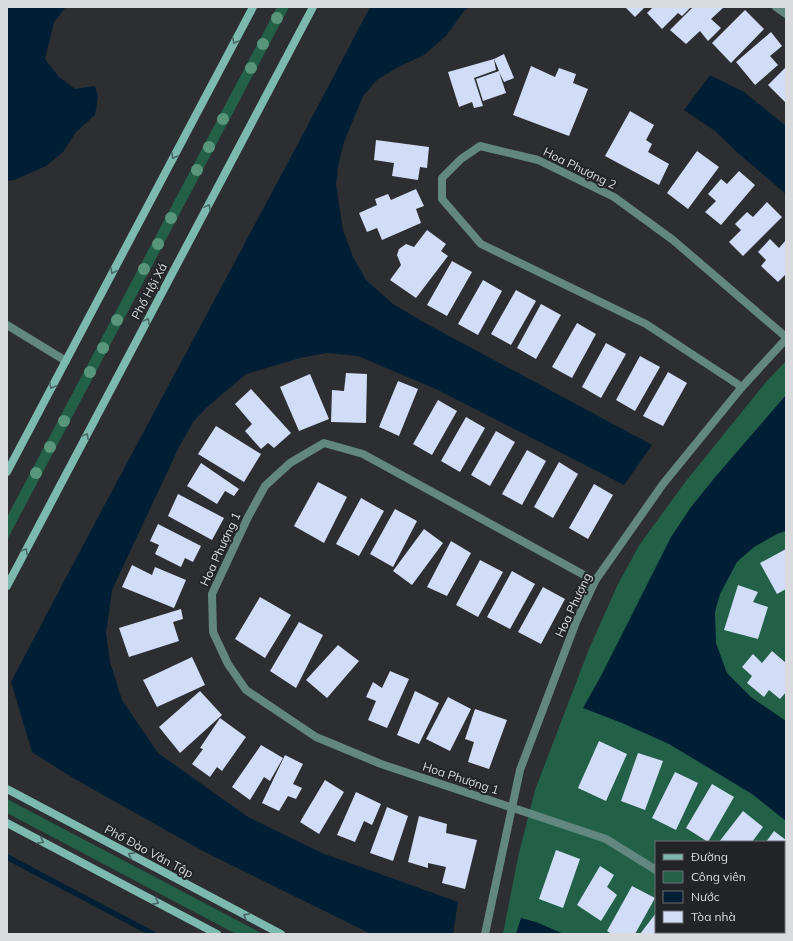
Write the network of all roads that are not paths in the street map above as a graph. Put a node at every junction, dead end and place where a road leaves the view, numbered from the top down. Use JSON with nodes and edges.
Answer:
{"nodes":[{"id":1,"x":253,"y":7,"type":"edge"},
{"id":2,"x":313,"y":7,"type":"edge"},
{"id":3,"x":776,"y":7,"type":"edge"},
{"id":4,"x":786,"y":14,"type":"edge"},
{"id":5,"x":7,"y":325,"type":"edge"},
{"id":6,"x":786,"y":338,"type":"edge"},
{"id":7,"x":66,"y":361,"type":"junction"},
{"id":8,"x":742,"y":387,"type":"junction"},
{"id":9,"x":7,"y":472,"type":"edge"},
{"id":10,"x":595,"y":581,"type":"junction"},
{"id":11,"x":7,"y":586,"type":"edge"},
{"id":12,"x":7,"y":789,"type":"edge"},
{"id":13,"x":512,"y":807,"type":"junction"},
{"id":14,"x":7,"y":823,"type":"edge"},
{"id":15,"x":655,"y":869,"type":"edge"},
{"id":16,"x":217,"y":934,"type":"edge"},
{"id":17,"x":281,"y":934,"type":"edge"},
{"id":18,"x":486,"y":934,"type":"edge"}],
"edges":[{"from":1,"to":7,"type":"main road","one_way":true},
{"from":11,"to":2,"type":"main road","name":"Phố Hội Xá","one_way":true},
{"from":3,"to":4,"type":"street"},
{"from":5,"to":7,"type":"street"},
{"from":6,"to":8,"type":"street","name":"Hoa Phượng"},
{"from":6,"to":8,"type":"street","name":"Hoa Phượng 2"},
{"from":7,"to":9,"type":"main road","one_way":true},
{"from":8,"to":10,"type":"street","name":"Hoa Phượng"},
{"from":10,"to":13,"type":"street","name":"Hoa Phượng"},
{"from":10,"to":13,"type":"street","name":"Hoa Phượng 1"},
{"from":17,"to":12,"type":"main road","name":"Phố Đào Văn Tập","one_way":true},
{"from":13,"to":15,"type":"street","name":"Hoa Phượng 1"},
{"from":13,"to":18,"type":"street","name":"Hoa Phượng"},
{"from":14,"to":16,"type":"main road","one_way":true}]}
